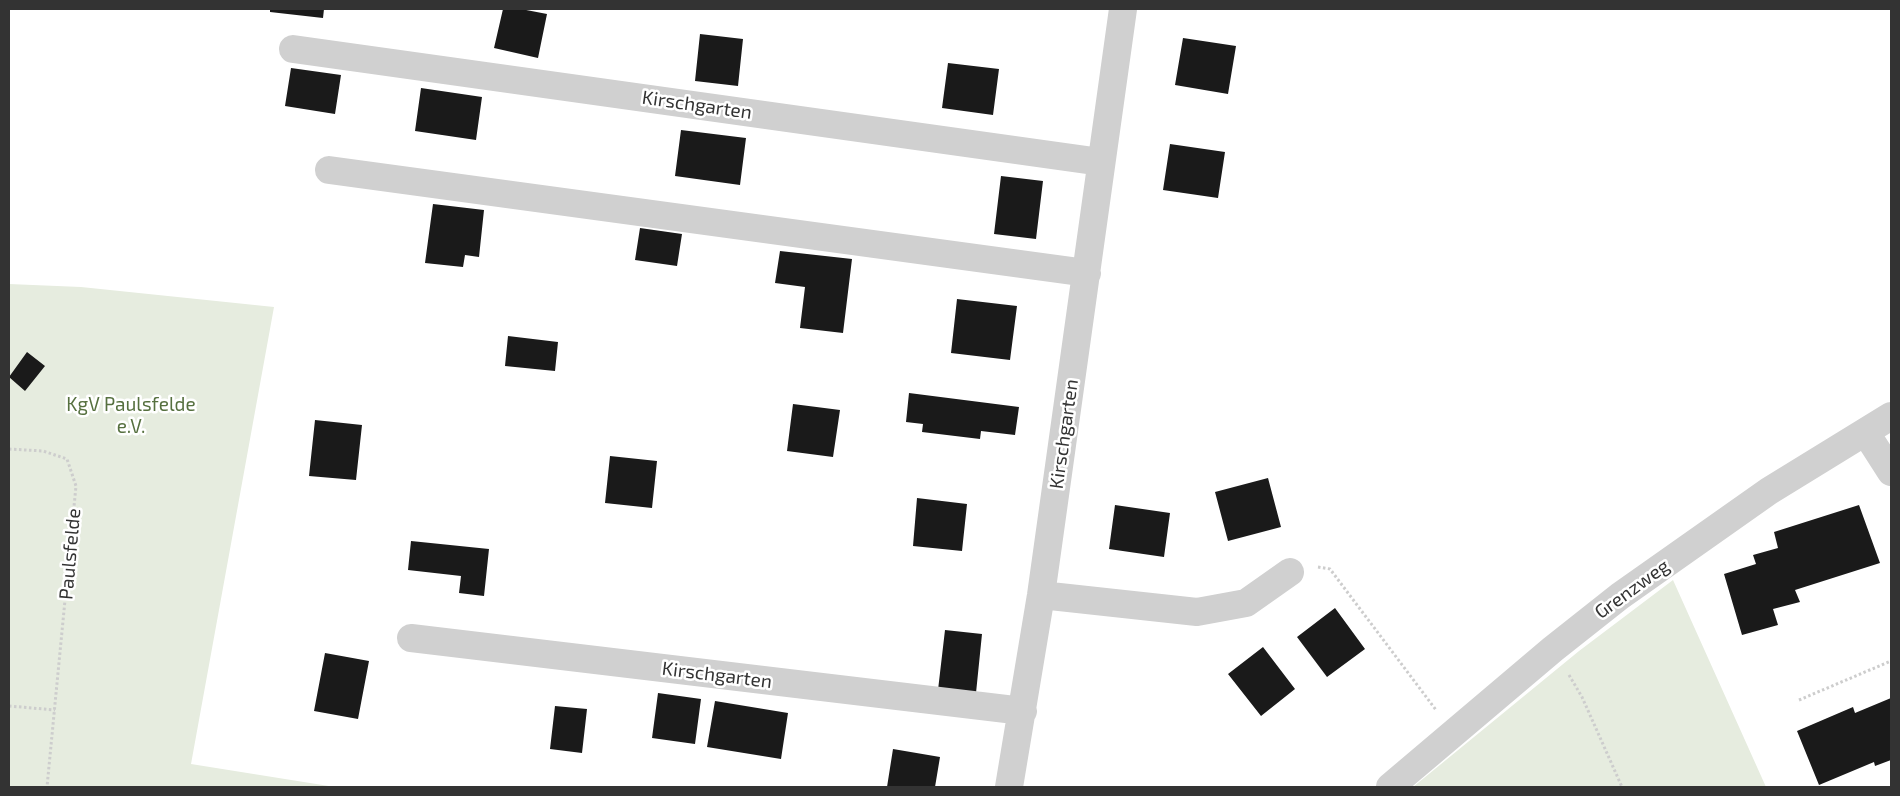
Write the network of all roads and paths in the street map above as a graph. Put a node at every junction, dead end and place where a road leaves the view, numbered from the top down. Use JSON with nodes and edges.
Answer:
{"nodes":[{"id":1,"x":1123,"y":9,"type":"edge"},
{"id":2,"x":292,"y":48,"type":"dead end"},
{"id":3,"x":1101,"y":162,"type":"junction"},
{"id":4,"x":329,"y":170,"type":"dead end"},
{"id":5,"x":1086,"y":273,"type":"junction"},
{"id":6,"x":1891,"y":416,"type":"edge"},
{"id":7,"x":1866,"y":433,"type":"junction"},
{"id":8,"x":9,"y":449,"type":"edge"},
{"id":9,"x":1891,"y":472,"type":"edge"},
{"id":10,"x":1290,"y":572,"type":"joint"},
{"id":11,"x":1042,"y":595,"type":"junction"},
{"id":12,"x":411,"y":638,"type":"dead end"},
{"id":13,"x":1553,"y":649,"type":"junction"},
{"id":14,"x":1891,"y":660,"type":"edge"},
{"id":15,"x":1799,"y":700,"type":"dead end"},
{"id":16,"x":9,"y":706,"type":"edge"},
{"id":17,"x":55,"y":710,"type":"junction"},
{"id":18,"x":1023,"y":711,"type":"junction"},
{"id":19,"x":1454,"y":733,"type":"junction"},
{"id":20,"x":47,"y":787,"type":"edge"},
{"id":21,"x":1009,"y":787,"type":"edge"},
{"id":22,"x":1390,"y":787,"type":"edge"},
{"id":23,"x":1622,"y":787,"type":"edge"}],
"edges":[{"from":1,"to":3,"type":"street","name":"Kirschgarten"},
{"from":2,"to":3,"type":"street","name":"Kirschgarten"},
{"from":3,"to":5,"type":"street","name":"Kirschgarten"},
{"from":4,"to":5,"type":"street"},
{"from":5,"to":11,"type":"street","name":"Kirschgarten"},
{"from":6,"to":7,"type":"street","name":"Grenzweg"},
{"from":7,"to":9,"type":"street"},
{"from":7,"to":13,"type":"street","name":"Grenzweg"},
{"from":8,"to":17,"type":"path","name":"Paulsfelde"},
{"from":10,"to":11,"type":"street"},
{"from":10,"to":19,"type":"path"},
{"from":11,"to":18,"type":"street","name":"Kirschgarten"},
{"from":12,"to":18,"type":"street","name":"Kirschgarten"},
{"from":13,"to":19,"type":"street","name":"Grenzweg"},
{"from":13,"to":23,"type":"path"},
{"from":14,"to":15,"type":"path"},
{"from":16,"to":17,"type":"path"},
{"from":17,"to":20,"type":"path","name":"Paulsfelde"},
{"from":18,"to":21,"type":"street","name":"Kirschgarten"},
{"from":19,"to":22,"type":"street","name":"Grenzweg"}]}
